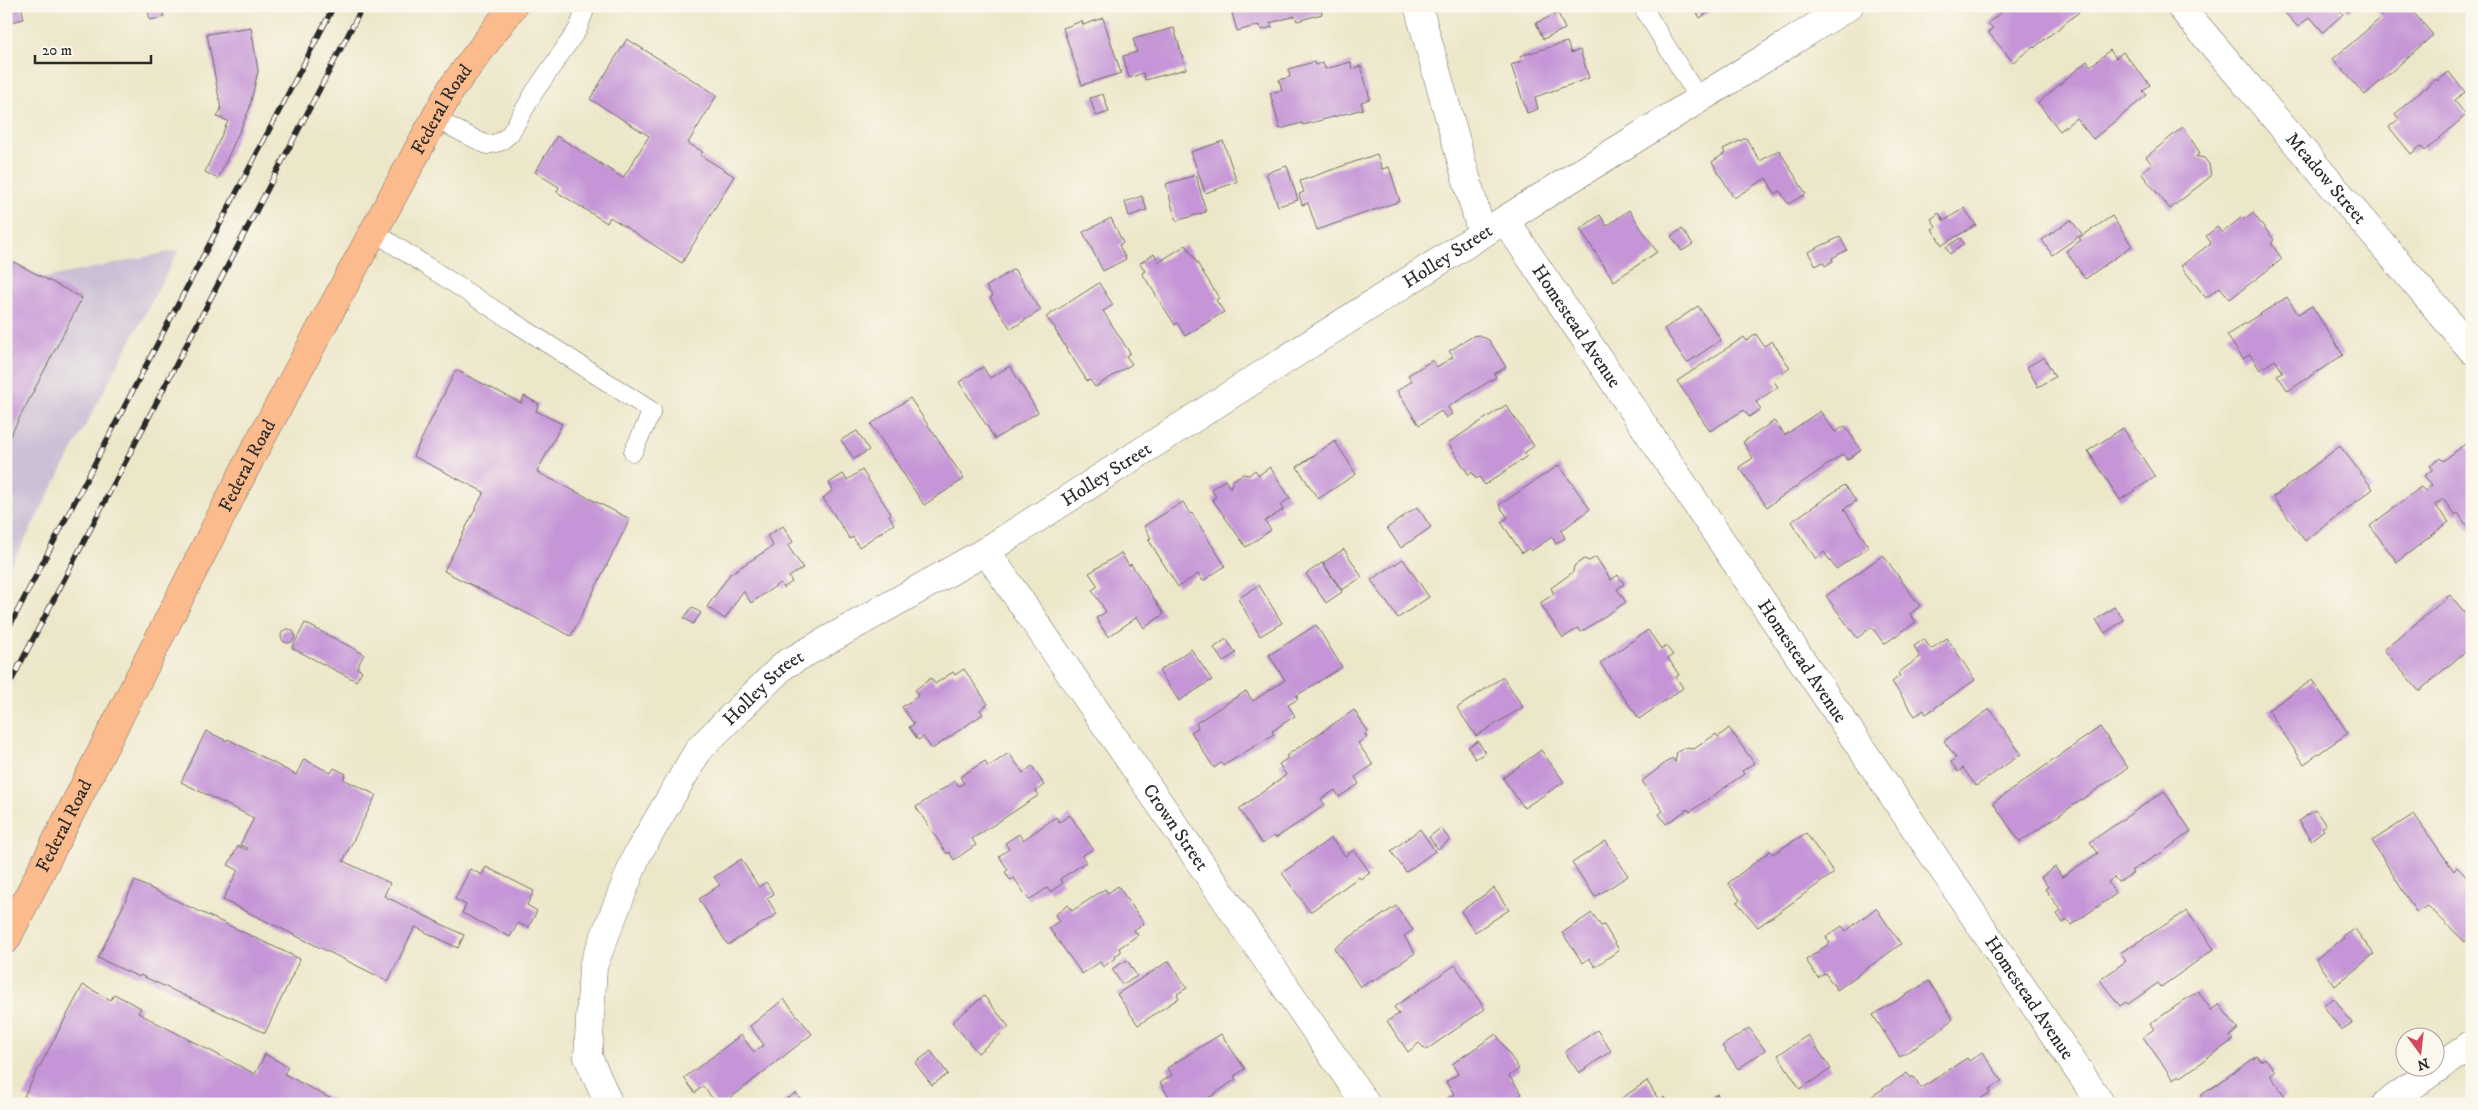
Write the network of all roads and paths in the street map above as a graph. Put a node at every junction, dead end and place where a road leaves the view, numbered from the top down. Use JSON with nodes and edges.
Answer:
{"nodes":[{"id":1,"x":513,"y":6,"type":"edge"},
{"id":2,"x":584,"y":6,"type":"edge"},
{"id":3,"x":1418,"y":6,"type":"edge"},
{"id":4,"x":1642,"y":6,"type":"edge"},
{"id":5,"x":1849,"y":6,"type":"edge"},
{"id":6,"x":2180,"y":6,"type":"edge"},
{"id":7,"x":1699,"y":99,"type":"junction"},
{"id":8,"x":435,"y":119,"type":"junction"},
{"id":9,"x":1494,"y":227,"type":"junction"},
{"id":10,"x":374,"y":232,"type":"junction"},
{"id":11,"x":2472,"y":350,"type":"edge"},
{"id":12,"x":633,"y":452,"type":"dead end"},
{"id":13,"x":986,"y":551,"type":"junction"},
{"id":14,"x":6,"y":940,"type":"edge"},
{"id":15,"x":2472,"y":1044,"type":"edge"},
{"id":16,"x":609,"y":1104,"type":"edge"},
{"id":17,"x":1366,"y":1104,"type":"edge"},
{"id":18,"x":2101,"y":1104,"type":"edge"},
{"id":19,"x":2386,"y":1104,"type":"edge"}],
"edges":[{"from":1,"to":8,"type":"main road","name":"Federal Road"},
{"from":2,"to":8,"type":"lane"},
{"from":3,"to":9,"type":"street","name":"Homestead Avenue"},
{"from":4,"to":7,"type":"lane"},
{"from":5,"to":7,"type":"street","name":"Holley Street"},
{"from":6,"to":11,"type":"street","name":"Meadow Street"},
{"from":7,"to":9,"type":"street","name":"Holley Street"},
{"from":8,"to":10,"type":"main road","name":"Federal Road"},
{"from":9,"to":13,"type":"street","name":"Holley Street"},
{"from":9,"to":18,"type":"street","name":"Homestead Avenue"},
{"from":10,"to":12,"type":"lane"},
{"from":10,"to":14,"type":"main road","name":"Federal Road"},
{"from":13,"to":16,"type":"street","name":"Holley Street"},
{"from":13,"to":17,"type":"street","name":"Crown Street"},
{"from":15,"to":19,"type":"street"}]}
